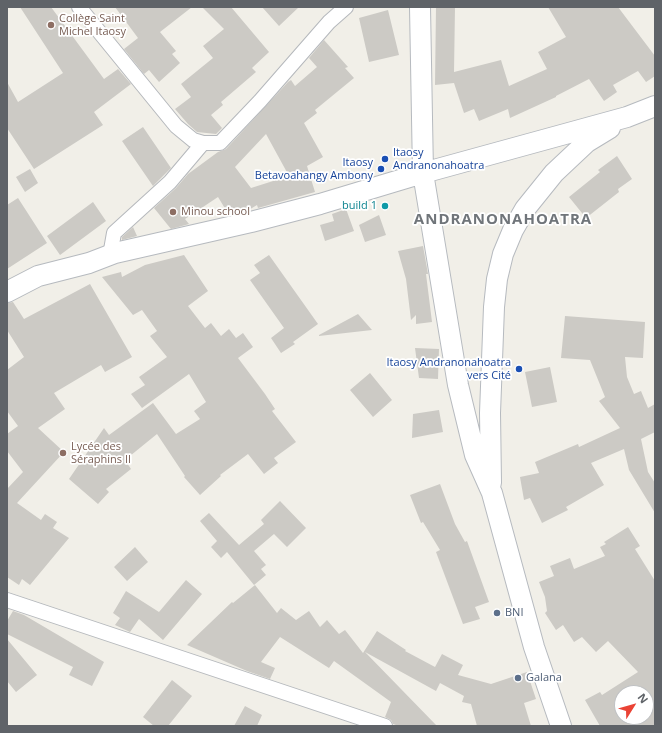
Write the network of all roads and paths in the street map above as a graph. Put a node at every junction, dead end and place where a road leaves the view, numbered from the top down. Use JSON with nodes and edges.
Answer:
{"nodes":[{"id":1,"x":79,"y":7,"type":"edge"},
{"id":2,"x":346,"y":7,"type":"edge"},
{"id":3,"x":420,"y":7,"type":"edge"},
{"id":4,"x":655,"y":106,"type":"edge"},
{"id":5,"x":627,"y":117,"type":"junction"},
{"id":6,"x":203,"y":143,"type":"junction"},
{"id":7,"x":423,"y":173,"type":"junction"},
{"id":8,"x":115,"y":254,"type":"junction"},
{"id":9,"x":7,"y":292,"type":"edge"},
{"id":10,"x":492,"y":493,"type":"junction"},
{"id":11,"x":7,"y":600,"type":"edge"},
{"id":12,"x":384,"y":726,"type":"edge"},
{"id":13,"x":561,"y":726,"type":"edge"}],
"edges":[{"from":1,"to":6,"type":"street"},
{"from":2,"to":6,"type":"street"},
{"from":3,"to":7,"type":"street"},
{"from":4,"to":5,"type":"street"},
{"from":5,"to":7,"type":"street"},
{"from":5,"to":10,"type":"street"},
{"from":6,"to":8,"type":"street"},
{"from":7,"to":8,"type":"street"},
{"from":7,"to":10,"type":"street"},
{"from":8,"to":9,"type":"street"},
{"from":10,"to":13,"type":"street"},
{"from":11,"to":12,"type":"street"}]}
